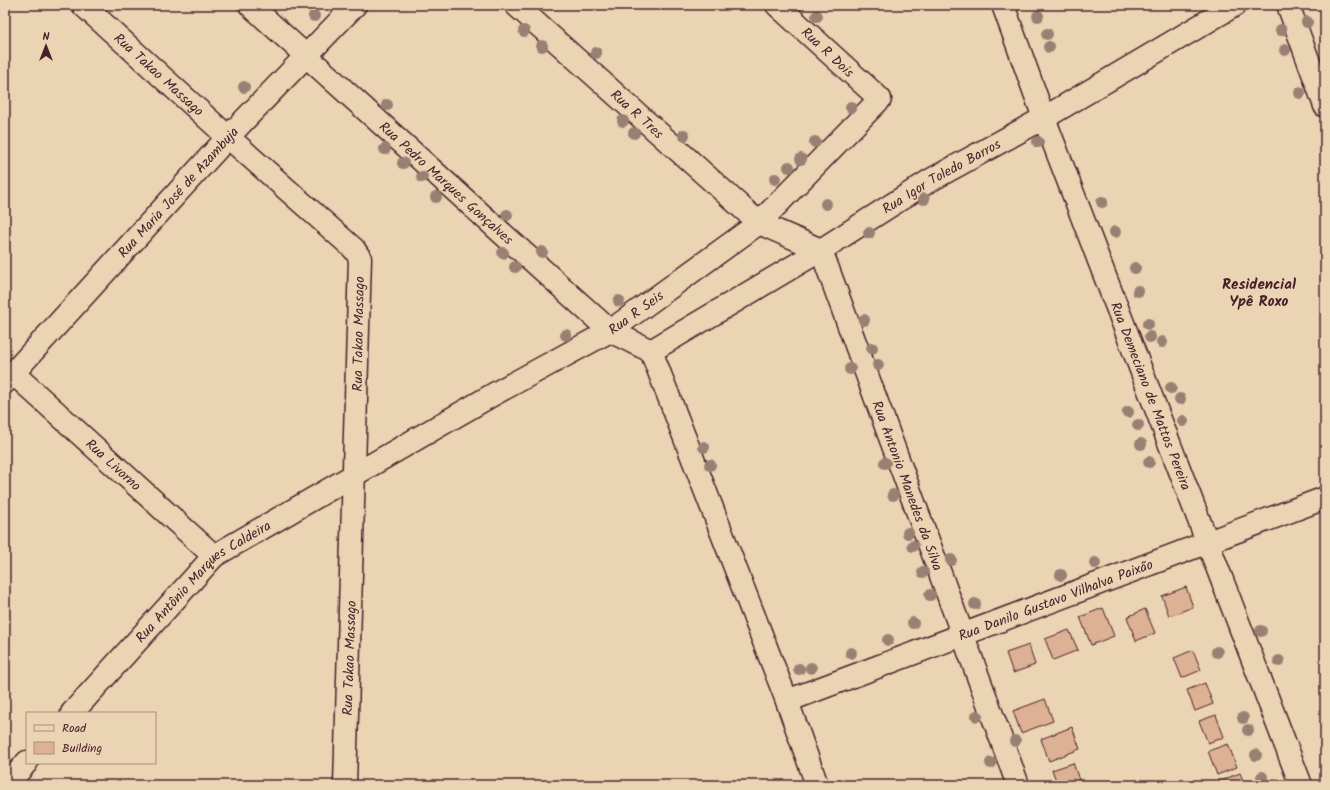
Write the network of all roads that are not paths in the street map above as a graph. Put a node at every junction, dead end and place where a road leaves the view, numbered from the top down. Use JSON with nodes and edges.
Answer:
{"nodes":[{"id":1,"x":83,"y":5,"type":"edge"},
{"id":2,"x":250,"y":5,"type":"edge"},
{"id":3,"x":354,"y":5,"type":"edge"},
{"id":4,"x":516,"y":5,"type":"edge"},
{"id":5,"x":777,"y":5,"type":"edge"},
{"id":6,"x":1003,"y":5,"type":"edge"},
{"id":7,"x":1235,"y":5,"type":"edge"},
{"id":8,"x":1288,"y":5,"type":"edge"},
{"id":9,"x":305,"y":56,"type":"junction"},
{"id":10,"x":880,"y":99,"type":"joint"},
{"id":11,"x":1325,"y":106,"type":"edge"},
{"id":12,"x":1044,"y":118,"type":"junction"},
{"id":13,"x":228,"y":137,"type":"junction"},
{"id":14,"x":759,"y":223,"type":"junction"},
{"id":15,"x":821,"y":250,"type":"junction"},
{"id":16,"x":610,"y":331,"type":"junction"},
{"id":17,"x":651,"y":351,"type":"junction"},
{"id":18,"x":9,"y":377,"type":"edge"},
{"id":19,"x":354,"y":476,"type":"junction"},
{"id":20,"x":1325,"y":498,"type":"edge"},
{"id":21,"x":1208,"y":542,"type":"junction"},
{"id":22,"x":214,"y":556,"type":"junction"},
{"id":23,"x":962,"y":635,"type":"junction"},
{"id":24,"x":787,"y":700,"type":"junction"},
{"id":25,"x":73,"y":712,"type":"edge"},
{"id":26,"x":26,"y":763,"type":"edge"},
{"id":27,"x":6,"y":785,"type":"edge"},
{"id":28,"x":345,"y":785,"type":"edge"},
{"id":29,"x":817,"y":785,"type":"edge"},
{"id":30,"x":1018,"y":785,"type":"edge"},
{"id":31,"x":1301,"y":785,"type":"edge"}],
"edges":[{"from":1,"to":13,"type":"street","name":"Rua Takao Massago"},
{"from":2,"to":9,"type":"street","name":"Rua Pedro Marques Gonçalves"},
{"from":3,"to":9,"type":"street","name":"Rua Maria José de Azambuja"},
{"from":4,"to":14,"type":"street","name":"Rua R Tres"},
{"from":5,"to":10,"type":"street","name":"Rua R Dois"},
{"from":6,"to":12,"type":"street","name":"Rua Demeciano de Mattos Pereira"},
{"from":7,"to":12,"type":"street","name":"Rua Igor Toledo Barros"},
{"from":8,"to":11,"type":"street"},
{"from":9,"to":13,"type":"street","name":"Rua Maria José de Azambuja"},
{"from":9,"to":16,"type":"street","name":"Rua Pedro Marques Gonçalves"},
{"from":10,"to":14,"type":"street","name":"Rua R Seis"},
{"from":12,"to":15,"type":"street","name":"Rua Igor Toledo Barros"},
{"from":12,"to":21,"type":"street","name":"Rua Demeciano de Mattos Pereira"},
{"from":13,"to":18,"type":"street","name":"Rua Maria José de Azambuja"},
{"from":13,"to":19,"type":"street","name":"Rua Takao Massago"},
{"from":14,"to":15,"type":"street"},
{"from":14,"to":16,"type":"street","name":"Rua R Seis"},
{"from":15,"to":17,"type":"street","name":"Rua Igor Toledo Barros"},
{"from":15,"to":23,"type":"street","name":"Rua Antonio Manedes da Silva"},
{"from":16,"to":17,"type":"street","name":"Rua Pedro Marques Gonçalves"},
{"from":16,"to":19,"type":"street","name":"Rua R Seis"},
{"from":17,"to":24,"type":"street"},
{"from":18,"to":22,"type":"street","name":"Rua Livorno"},
{"from":19,"to":22,"type":"street","name":"Rua Antônio Marques Caldeira"},
{"from":19,"to":28,"type":"street","name":"Rua Takao Massago"},
{"from":20,"to":21,"type":"street","name":"Rua Danilo Gustavo Vilhalva Paixão"},
{"from":21,"to":23,"type":"street","name":"Rua Danilo Gustavo Vilhalva Paixão"},
{"from":21,"to":31,"type":"street","name":"Rua Demeciano de Mattos Pereira"},
{"from":22,"to":25,"type":"street","name":"Rua Antônio Marques Caldeira"},
{"from":23,"to":24,"type":"street","name":"Rua Danilo Gustavo Vilhalva Paixão"},
{"from":23,"to":30,"type":"street","name":"Rua Antonio Manedes da Silva"},
{"from":24,"to":29,"type":"street"},
{"from":26,"to":27,"type":"street"}]}
